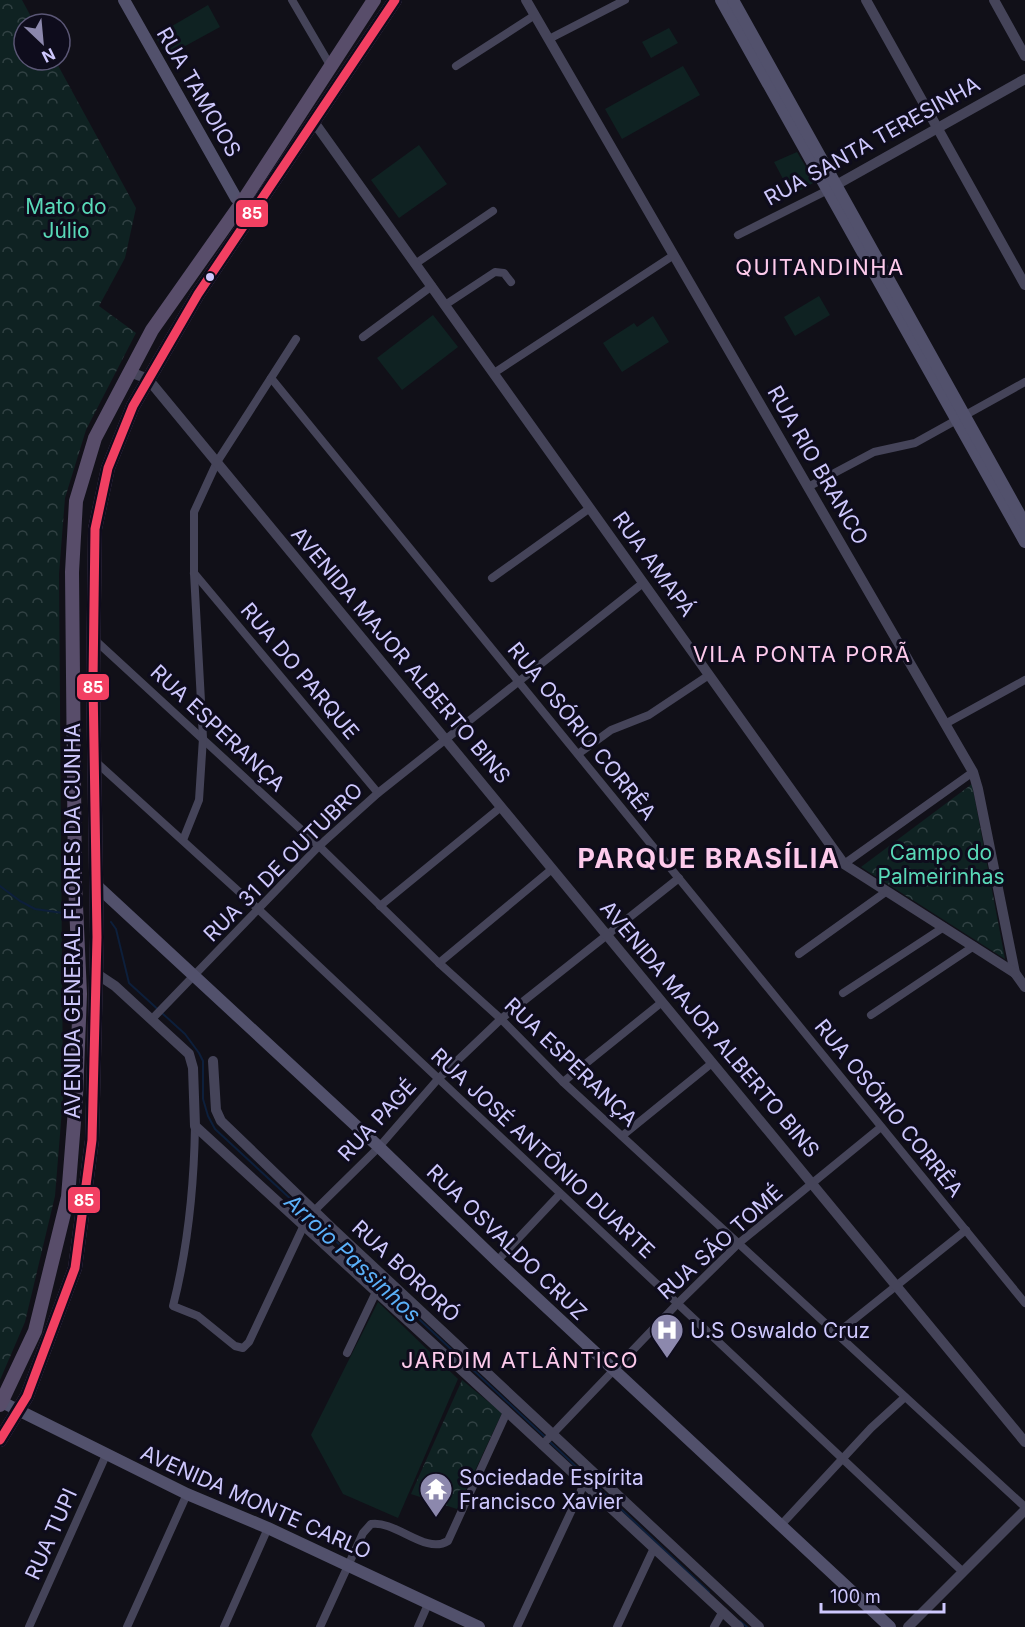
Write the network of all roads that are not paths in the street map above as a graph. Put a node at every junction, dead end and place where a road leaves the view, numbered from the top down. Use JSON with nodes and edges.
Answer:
{"nodes":[{"id":1,"x":124,"y":0,"type":"edge"},
{"id":2,"x":292,"y":0,"type":"edge"},
{"id":3,"x":374,"y":0,"type":"edge"},
{"id":4,"x":395,"y":0,"type":"edge"},
{"id":5,"x":526,"y":0,"type":"edge"},
{"id":6,"x":625,"y":0,"type":"edge"},
{"id":7,"x":721,"y":0,"type":"edge"},
{"id":8,"x":866,"y":0,"type":"edge"},
{"id":9,"x":994,"y":0,"type":"edge"},
{"id":10,"x":733,"y":6,"type":"edge"},
{"id":11,"x":535,"y":15,"type":"junction"},
{"id":12,"x":549,"y":39,"type":"junction"},
{"id":13,"x":1025,"y":56,"type":"edge"},
{"id":14,"x":330,"y":65,"type":"junction"},
{"id":15,"x":456,"y":66,"type":"dead end"},
{"id":16,"x":1025,"y":80,"type":"edge"},
{"id":17,"x":314,"y":123,"type":"junction"},
{"id":18,"x":938,"y":127,"type":"junction"},
{"id":19,"x":832,"y":187,"type":"junction"},
{"id":20,"x":243,"y":201,"type":"junction"},
{"id":21,"x":262,"y":201,"type":"junction"},
{"id":22,"x":493,"y":211,"type":"dead end"},
{"id":23,"x":738,"y":235,"type":"dead end"},
{"id":24,"x":674,"y":255,"type":"junction"},
{"id":25,"x":415,"y":264,"type":"junction"},
{"id":26,"x":511,"y":282,"type":"dead end"},
{"id":27,"x":1025,"y":285,"type":"edge"},
{"id":28,"x":432,"y":286,"type":"junction"},
{"id":29,"x":445,"y":305,"type":"junction"},
{"id":30,"x":363,"y":337,"type":"dead end"},
{"id":31,"x":296,"y":339,"type":"dead end"},
{"id":32,"x":130,"y":372,"type":"junction"},
{"id":33,"x":494,"y":374,"type":"junction"},
{"id":34,"x":271,"y":378,"type":"junction"},
{"id":35,"x":148,"y":379,"type":"junction"},
{"id":36,"x":1025,"y":382,"type":"edge"},
{"id":37,"x":961,"y":418,"type":"junction"},
{"id":38,"x":217,"y":462,"type":"junction"},
{"id":39,"x":808,"y":487,"type":"junction"},
{"id":40,"x":590,"y":508,"type":"junction"},
{"id":41,"x":1025,"y":524,"type":"edge"},
{"id":42,"x":1025,"y":542,"type":"edge"},
{"id":43,"x":194,"y":573,"type":"junction"},
{"id":44,"x":492,"y":578,"type":"dead end"},
{"id":45,"x":643,"y":583,"type":"junction"},
{"id":46,"x":95,"y":640,"type":"junction"},
{"id":47,"x":709,"y":675,"type":"junction"},
{"id":48,"x":1025,"y":680,"type":"edge"},
{"id":49,"x":519,"y":682,"type":"junction"},
{"id":50,"x":945,"y":724,"type":"junction"},
{"id":51,"x":203,"y":738,"type":"junction"},
{"id":52,"x":446,"y":740,"type":"junction"},
{"id":53,"x":578,"y":754,"type":"junction"},
{"id":54,"x":96,"y":762,"type":"junction"},
{"id":55,"x":972,"y":772,"type":"junction"},
{"id":56,"x":378,"y":794,"type":"junction"},
{"id":57,"x":501,"y":807,"type":"junction"},
{"id":58,"x":183,"y":840,"type":"junction"},
{"id":59,"x":319,"y":846,"type":"junction"},
{"id":60,"x":844,"y":864,"type":"junction"},
{"id":61,"x":552,"y":869,"type":"junction"},
{"id":62,"x":679,"y":879,"type":"junction"},
{"id":63,"x":75,"y":883,"type":"junction"},
{"id":64,"x":96,"y":885,"type":"junction"},
{"id":65,"x":887,"y":891,"type":"junction"},
{"id":66,"x":380,"y":906,"type":"junction"},
{"id":67,"x":257,"y":908,"type":"junction"},
{"id":68,"x":944,"y":927,"type":"junction"},
{"id":69,"x":607,"y":936,"type":"junction"},
{"id":70,"x":974,"y":946,"type":"junction"},
{"id":71,"x":799,"y":954,"type":"dead end"},
{"id":72,"x":439,"y":963,"type":"junction"},
{"id":73,"x":1016,"y":973,"type":"junction"},
{"id":74,"x":97,"y":974,"type":"junction"},
{"id":75,"x":195,"y":975,"type":"junction"},
{"id":76,"x":1025,"y":987,"type":"edge"},
{"id":77,"x":843,"y":993,"type":"dead end"},
{"id":78,"x":80,"y":994,"type":"junction"},
{"id":79,"x":662,"y":1002,"type":"junction"},
{"id":80,"x":871,"y":1015,"type":"dead end"},
{"id":81,"x":155,"y":1017,"type":"junction"},
{"id":82,"x":501,"y":1019,"type":"junction"},
{"id":83,"x":213,"y":1061,"type":"dead end"},
{"id":84,"x":712,"y":1063,"type":"junction"},
{"id":85,"x":438,"y":1079,"type":"junction"},
{"id":86,"x":563,"y":1082,"type":"junction"},
{"id":87,"x":206,"y":1112,"type":"junction"},
{"id":88,"x":195,"y":1126,"type":"junction"},
{"id":89,"x":881,"y":1127,"type":"junction"},
{"id":90,"x":622,"y":1136,"type":"junction"},
{"id":91,"x":379,"y":1147,"type":"junction"},
{"id":92,"x":812,"y":1184,"type":"junction"},
{"id":93,"x":560,"y":1194,"type":"junction"},
{"id":94,"x":314,"y":1212,"type":"junction"},
{"id":95,"x":304,"y":1224,"type":"junction"},
{"id":96,"x":966,"y":1230,"type":"junction"},
{"id":97,"x":739,"y":1244,"type":"junction"},
{"id":98,"x":497,"y":1261,"type":"junction"},
{"id":99,"x":896,"y":1286,"type":"junction"},
{"id":100,"x":376,"y":1292,"type":"junction"},
{"id":101,"x":1025,"y":1303,"type":"edge"},
{"id":102,"x":677,"y":1304,"type":"junction"},
{"id":103,"x":836,"y":1334,"type":"junction"},
{"id":104,"x":347,"y":1353,"type":"dead end"},
{"id":105,"x":614,"y":1370,"type":"junction"},
{"id":106,"x":905,"y":1397,"type":"junction"},
{"id":107,"x":1,"y":1404,"type":"edge"},
{"id":108,"x":18,"y":1411,"type":"junction"},
{"id":109,"x":507,"y":1412,"type":"junction"},
{"id":110,"x":552,"y":1435,"type":"junction"},
{"id":111,"x":0,"y":1440,"type":"edge"},
{"id":112,"x":1025,"y":1442,"type":"edge"},
{"id":113,"x":543,"y":1444,"type":"junction"},
{"id":114,"x":106,"y":1455,"type":"junction"},
{"id":115,"x":842,"y":1459,"type":"junction"},
{"id":116,"x":584,"y":1484,"type":"junction"},
{"id":117,"x":187,"y":1494,"type":"junction"},
{"id":118,"x":1025,"y":1509,"type":"edge"},
{"id":119,"x":781,"y":1525,"type":"junction"},
{"id":120,"x":268,"y":1528,"type":"junction"},
{"id":121,"x":654,"y":1548,"type":"junction"},
{"id":122,"x":349,"y":1565,"type":"junction"},
{"id":123,"x":963,"y":1572,"type":"junction"},
{"id":124,"x":428,"y":1604,"type":"junction"},
{"id":125,"x":723,"y":1611,"type":"junction"},
{"id":126,"x":29,"y":1627,"type":"edge"},
{"id":127,"x":127,"y":1627,"type":"edge"},
{"id":128,"x":224,"y":1627,"type":"edge"},
{"id":129,"x":320,"y":1627,"type":"edge"},
{"id":130,"x":418,"y":1627,"type":"edge"},
{"id":131,"x":479,"y":1627,"type":"edge"},
{"id":132,"x":517,"y":1627,"type":"edge"},
{"id":133,"x":618,"y":1627,"type":"edge"},
{"id":134,"x":714,"y":1627,"type":"edge"},
{"id":135,"x":739,"y":1627,"type":"edge"},
{"id":136,"x":759,"y":1627,"type":"edge"},
{"id":137,"x":890,"y":1627,"type":"edge"},
{"id":138,"x":908,"y":1627,"type":"edge"}],
"edges":[{"from":1,"to":20,"type":"main road","name":"RUA TAMOIOS"},
{"from":2,"to":14,"type":"street"},
{"from":3,"to":14,"type":"main road","name":"AVENIDA GENERAL FLORES DA CUNHA"},
{"from":4,"to":17,"type":"main road","name":"AVENIDA GENERAL FLORES DA CUNHA"},
{"from":5,"to":11,"type":"street","name":"RUA RIO BRANCO"},
{"from":6,"to":12,"type":"street"},
{"from":7,"to":10,"type":"main road"},
{"from":8,"to":18,"type":"street"},
{"from":9,"to":13,"type":"street"},
{"from":10,"to":19,"type":"main road"},
{"from":11,"to":12,"type":"street","name":"RUA RIO BRANCO"},
{"from":11,"to":15,"type":"street"},
{"from":12,"to":24,"type":"street","name":"RUA RIO BRANCO"},
{"from":14,"to":20,"type":"main road","name":"AVENIDA GENERAL FLORES DA CUNHA"},
{"from":16,"to":18,"type":"street","name":"RUA SANTA TERESINHA"},
{"from":17,"to":21,"type":"main road","name":"AVENIDA GENERAL FLORES DA CUNHA"},
{"from":17,"to":25,"type":"street","name":"RUA AMAPÁ"},
{"from":18,"to":19,"type":"street","name":"RUA SANTA TERESINHA"},
{"from":18,"to":27,"type":"street"},
{"from":19,"to":23,"type":"street","name":"RUA SANTA TERESINHA"},
{"from":19,"to":37,"type":"main road"},
{"from":20,"to":21,"type":"main road"},
{"from":20,"to":32,"type":"main road","name":"AVENIDA GENERAL FLORES DA CUNHA"},
{"from":21,"to":35,"type":"main road","name":"AVENIDA GENERAL FLORES DA CUNHA"},
{"from":22,"to":25,"type":"street"},
{"from":24,"to":33,"type":"street"},
{"from":24,"to":39,"type":"street","name":"RUA RIO BRANCO"},
{"from":25,"to":28,"type":"street","name":"RUA AMAPÁ"},
{"from":26,"to":29,"type":"street"},
{"from":28,"to":29,"type":"street","name":"RUA AMAPÁ"},
{"from":28,"to":30,"type":"street"},
{"from":29,"to":33,"type":"street","name":"RUA AMAPÁ"},
{"from":31,"to":34,"type":"street"},
{"from":32,"to":35,"type":"street","name":"AVENIDA MAJOR ALBERTO BINS"},
{"from":32,"to":63,"type":"main road","name":"AVENIDA GENERAL FLORES DA CUNHA"},
{"from":33,"to":40,"type":"street","name":"RUA AMAPÁ"},
{"from":34,"to":38,"type":"street"},
{"from":34,"to":49,"type":"street","name":"RUA OSÓRIO CORRÊA"},
{"from":35,"to":38,"type":"street","name":"AVENIDA MAJOR ALBERTO BINS"},
{"from":35,"to":46,"type":"main road","name":"AVENIDA GENERAL FLORES DA CUNHA"},
{"from":36,"to":37,"type":"street"},
{"from":37,"to":39,"type":"street"},
{"from":37,"to":41,"type":"main road"},
{"from":37,"to":42,"type":"main road"},
{"from":38,"to":43,"type":"street"},
{"from":38,"to":52,"type":"street","name":"AVENIDA MAJOR ALBERTO BINS"},
{"from":39,"to":50,"type":"street","name":"RUA RIO BRANCO"},
{"from":40,"to":44,"type":"street"},
{"from":40,"to":45,"type":"street","name":"RUA AMAPÁ"},
{"from":43,"to":51,"type":"street"},
{"from":43,"to":56,"type":"street","name":"RUA DO PARQUE"},
{"from":45,"to":47,"type":"street","name":"RUA AMAPÁ"},
{"from":45,"to":49,"type":"street","name":"RUA 31 DE OUTUBRO"},
{"from":46,"to":51,"type":"street","name":"RUA ESPERANÇA"},
{"from":46,"to":54,"type":"main road","name":"AVENIDA GENERAL FLORES DA CUNHA"},
{"from":47,"to":53,"type":"street"},
{"from":47,"to":60,"type":"street","name":"RUA AMAPÁ"},
{"from":48,"to":50,"type":"street"},
{"from":49,"to":52,"type":"street","name":"RUA 31 DE OUTUBRO"},
{"from":49,"to":53,"type":"street","name":"RUA OSÓRIO CORRÊA"},
{"from":50,"to":55,"type":"street","name":"RUA RIO BRANCO"},
{"from":51,"to":58,"type":"street"},
{"from":51,"to":59,"type":"street","name":"RUA ESPERANÇA"},
{"from":52,"to":56,"type":"street","name":"RUA 31 DE OUTUBRO"},
{"from":52,"to":57,"type":"street","name":"AVENIDA MAJOR ALBERTO BINS"},
{"from":53,"to":62,"type":"street","name":"RUA OSÓRIO CORRÊA"},
{"from":54,"to":58,"type":"street","name":"RUA JOSÉ ANTÔNIO DUARTE"},
{"from":54,"to":64,"type":"main road","name":"AVENIDA GENERAL FLORES DA CUNHA"},
{"from":55,"to":60,"type":"street"},
{"from":55,"to":73,"type":"street","name":"RUA RIO BRANCO"},
{"from":56,"to":59,"type":"street","name":"RUA 31 DE OUTUBRO"},
{"from":57,"to":61,"type":"street","name":"AVENIDA MAJOR ALBERTO BINS"},
{"from":57,"to":66,"type":"street"},
{"from":58,"to":67,"type":"street","name":"RUA JOSÉ ANTÔNIO DUARTE"},
{"from":59,"to":66,"type":"street","name":"RUA ESPERANÇA"},
{"from":59,"to":67,"type":"street","name":"RUA 31 DE OUTUBRO"},
{"from":60,"to":65,"type":"street","name":"RUA AMAPÁ"},
{"from":61,"to":69,"type":"street","name":"AVENIDA MAJOR ALBERTO BINS"},
{"from":61,"to":72,"type":"street"},
{"from":62,"to":69,"type":"street","name":"RUA PAGÉ"},
{"from":62,"to":89,"type":"street","name":"RUA OSÓRIO CORRÊA"},
{"from":63,"to":64,"type":"main road"},
{"from":63,"to":78,"type":"main road","name":"AVENIDA GENERAL FLORES DA CUNHA"},
{"from":64,"to":74,"type":"main road","name":"AVENIDA GENERAL FLORES DA CUNHA"},
{"from":64,"to":75,"type":"main road","name":"RUA OSVALDO CRUZ"},
{"from":65,"to":68,"type":"street","name":"RUA AMAPÁ"},
{"from":65,"to":71,"type":"street"},
{"from":66,"to":72,"type":"street","name":"RUA ESPERANÇA"},
{"from":67,"to":75,"type":"street","name":"RUA 31 DE OUTUBRO"},
{"from":67,"to":85,"type":"street","name":"RUA JOSÉ ANTÔNIO DUARTE"},
{"from":68,"to":70,"type":"street","name":"RUA AMAPÁ"},
{"from":68,"to":77,"type":"street"},
{"from":69,"to":79,"type":"street","name":"AVENIDA MAJOR ALBERTO BINS"},
{"from":69,"to":82,"type":"street","name":"RUA PAGÉ"},
{"from":70,"to":73,"type":"street","name":"RUA AMAPÁ"},
{"from":70,"to":80,"type":"street"},
{"from":72,"to":82,"type":"street","name":"RUA ESPERANÇA"},
{"from":73,"to":76,"type":"street"},
{"from":74,"to":78,"type":"main road"},
{"from":74,"to":81,"type":"street"},
{"from":74,"to":108,"type":"main road","name":"AVENIDA GENERAL FLORES DA CUNHA"},
{"from":75,"to":81,"type":"street","name":"RUA 31 DE OUTUBRO"},
{"from":75,"to":91,"type":"main road","name":"RUA OSVALDO CRUZ"},
{"from":78,"to":107,"type":"main road","name":"AVENIDA GENERAL FLORES DA CUNHA"},
{"from":79,"to":84,"type":"street","name":"AVENIDA MAJOR ALBERTO BINS"},
{"from":79,"to":86,"type":"street"},
{"from":81,"to":87,"type":"street"},
{"from":82,"to":85,"type":"street","name":"RUA PAGÉ"},
{"from":82,"to":86,"type":"street","name":"RUA ESPERANÇA"},
{"from":83,"to":87,"type":"street"},
{"from":84,"to":90,"type":"street"},
{"from":84,"to":92,"type":"street","name":"AVENIDA MAJOR ALBERTO BINS"},
{"from":85,"to":91,"type":"street","name":"RUA PAGÉ"},
{"from":85,"to":93,"type":"street","name":"RUA JOSÉ ANTÔNIO DUARTE"},
{"from":86,"to":90,"type":"street","name":"RUA ESPERANÇA"},
{"from":87,"to":88,"type":"street"},
{"from":87,"to":94,"type":"street","name":"RUA BORORÓ"},
{"from":88,"to":95,"type":"street"},
{"from":88,"to":95,"type":"street","name":"RUA PAGÉ"},
{"from":89,"to":92,"type":"street","name":"RUA SÃO TOMÉ"},
{"from":89,"to":96,"type":"street","name":"RUA OSÓRIO CORRÊA"},
{"from":90,"to":97,"type":"street","name":"RUA ESPERANÇA"},
{"from":91,"to":94,"type":"street","name":"RUA PAGÉ"},
{"from":91,"to":98,"type":"main road","name":"RUA OSVALDO CRUZ"},
{"from":92,"to":97,"type":"street","name":"RUA SÃO TOMÉ"},
{"from":92,"to":99,"type":"street","name":"AVENIDA MAJOR ALBERTO BINS"},
{"from":93,"to":98,"type":"street"},
{"from":93,"to":102,"type":"street","name":"RUA JOSÉ ANTÔNIO DUARTE"},
{"from":94,"to":95,"type":"street","name":"RUA PAGÉ"},
{"from":94,"to":110,"type":"street","name":"RUA BORORÓ"},
{"from":95,"to":100,"type":"street"},
{"from":96,"to":99,"type":"street"},
{"from":96,"to":101,"type":"street","name":"RUA OSÓRIO CORRÊA"},
{"from":97,"to":102,"type":"street","name":"RUA SÃO TOMÉ"},
{"from":97,"to":103,"type":"street","name":"RUA ESPERANÇA"},
{"from":98,"to":105,"type":"main road","name":"RUA OSVALDO CRUZ"},
{"from":99,"to":103,"type":"street"},
{"from":99,"to":112,"type":"street","name":"AVENIDA MAJOR ALBERTO BINS"},
{"from":100,"to":104,"type":"street"},
{"from":100,"to":109,"type":"street"},
{"from":102,"to":105,"type":"street","name":"RUA SÃO TOMÉ"},
{"from":102,"to":115,"type":"street","name":"RUA JOSÉ ANTÔNIO DUARTE"},
{"from":103,"to":106,"type":"street","name":"RUA ESPERANÇA"},
{"from":105,"to":110,"type":"street","name":"RUA SÃO TOMÉ"},
{"from":105,"to":119,"type":"main road","name":"RUA OSVALDO CRUZ"},
{"from":106,"to":115,"type":"street"},
{"from":106,"to":118,"type":"street","name":"RUA ESPERANÇA"},
{"from":107,"to":108,"type":"main road","name":"AVENIDA MONTE CARLO"},
{"from":108,"to":111,"type":"main road","name":"AVENIDA GENERAL FLORES DA CUNHA"},
{"from":108,"to":114,"type":"main road","name":"AVENIDA MONTE CARLO"},
{"from":109,"to":113,"type":"street"},
{"from":109,"to":122,"type":"street"},
{"from":110,"to":113,"type":"street","name":"RUA SÃO TOMÉ"},
{"from":110,"to":136,"type":"street","name":"RUA BORORÓ"},
{"from":113,"to":116,"type":"street"},
{"from":114,"to":117,"type":"main road","name":"AVENIDA MONTE CARLO"},
{"from":114,"to":126,"type":"street","name":"RUA TUPI"},
{"from":115,"to":119,"type":"street"},
{"from":115,"to":123,"type":"street","name":"RUA JOSÉ ANTÔNIO DUARTE"},
{"from":116,"to":121,"type":"street"},
{"from":116,"to":132,"type":"street"},
{"from":117,"to":120,"type":"main road","name":"AVENIDA MONTE CARLO"},
{"from":117,"to":127,"type":"street"},
{"from":118,"to":123,"type":"street"},
{"from":119,"to":137,"type":"main road","name":"RUA OSVALDO CRUZ"},
{"from":120,"to":122,"type":"main road","name":"AVENIDA MONTE CARLO"},
{"from":120,"to":128,"type":"street"},
{"from":121,"to":125,"type":"street"},
{"from":121,"to":133,"type":"street"},
{"from":122,"to":124,"type":"main road","name":"AVENIDA MONTE CARLO"},
{"from":122,"to":129,"type":"street"},
{"from":123,"to":138,"type":"street"},
{"from":124,"to":130,"type":"street"},
{"from":124,"to":131,"type":"main road","name":"AVENIDA MONTE CARLO"},
{"from":125,"to":134,"type":"street"},
{"from":125,"to":135,"type":"street"}]}
